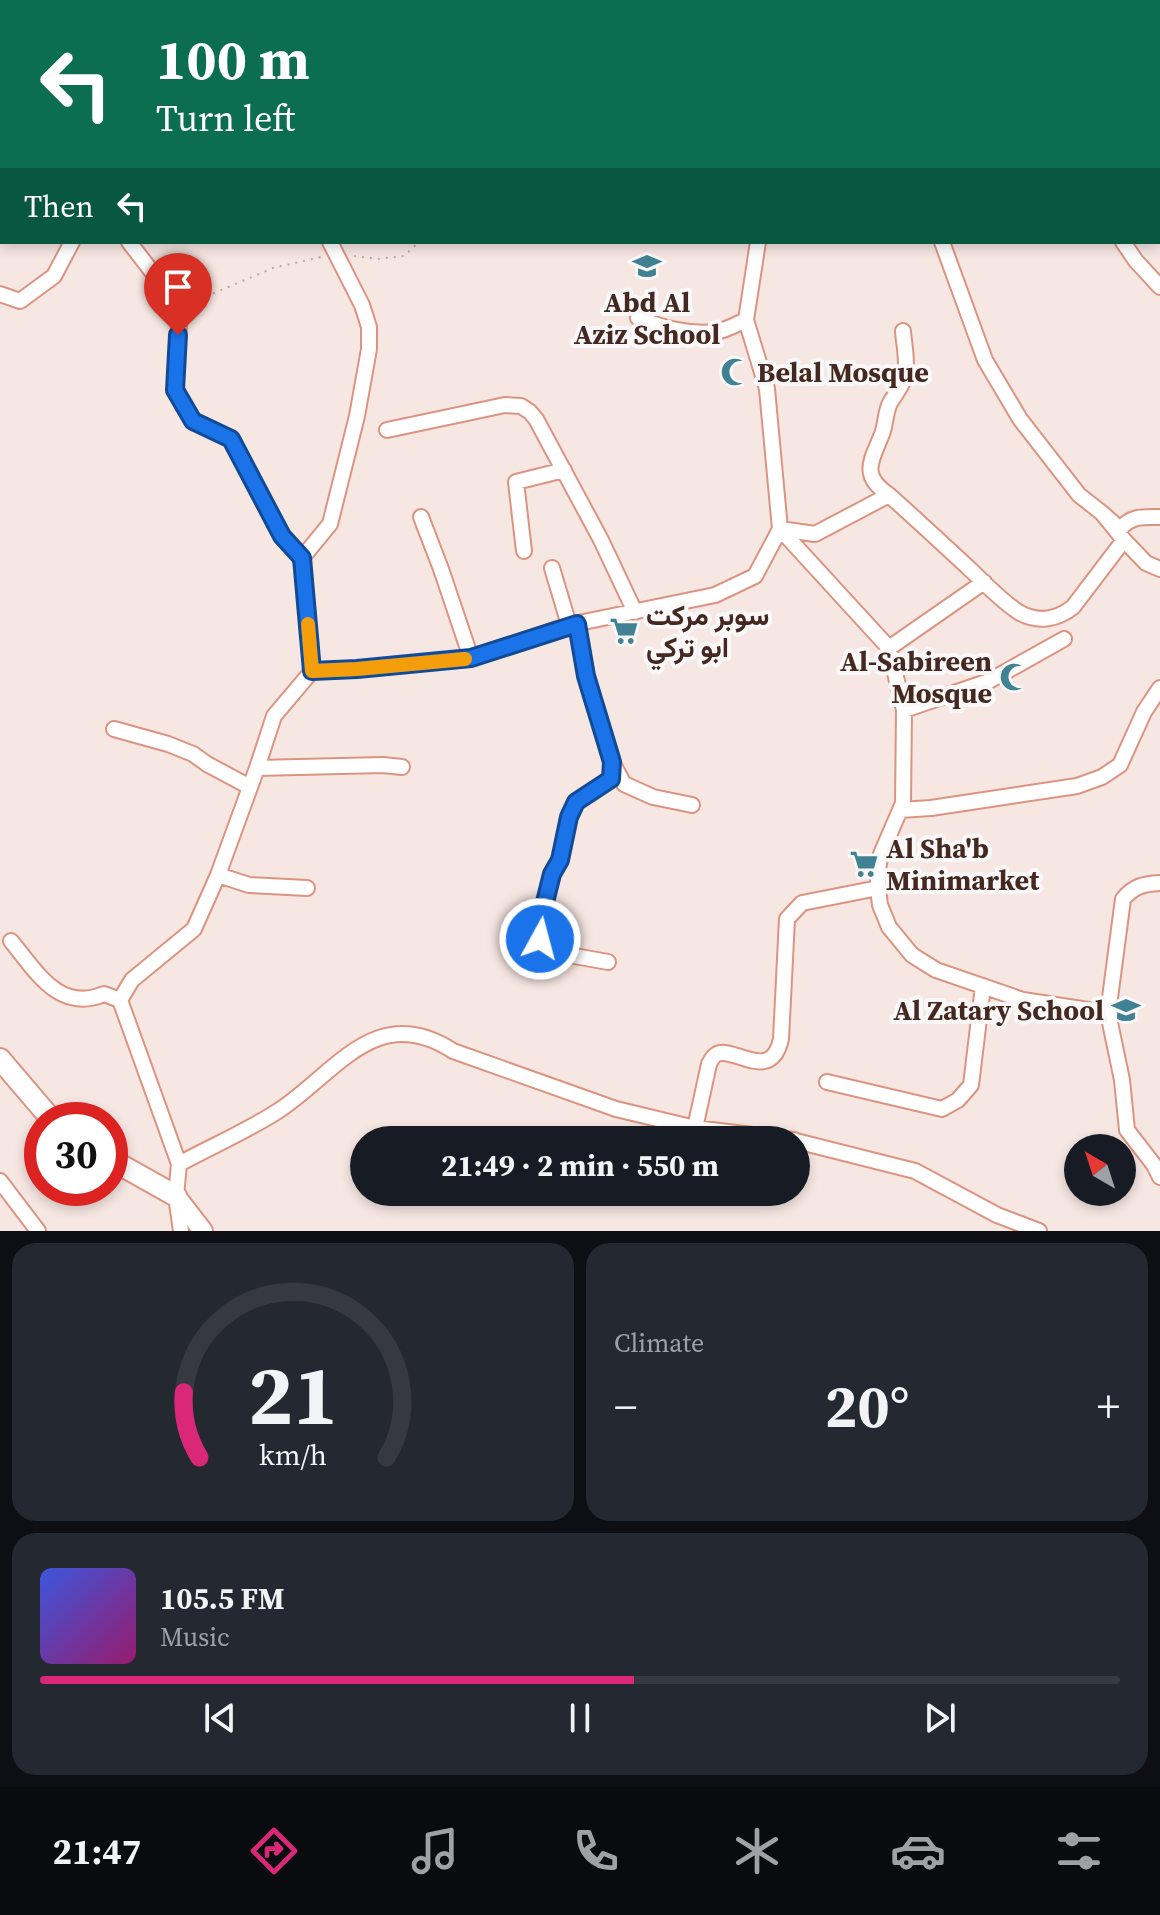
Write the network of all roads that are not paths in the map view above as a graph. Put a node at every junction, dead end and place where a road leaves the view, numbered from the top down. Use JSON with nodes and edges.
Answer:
{"nodes":[{"id":1,"x":71,"y":244,"type":"edge"},
{"id":2,"x":131,"y":244,"type":"edge"},
{"id":3,"x":758,"y":244,"type":"edge"},
{"id":4,"x":943,"y":244,"type":"edge"},
{"id":5,"x":1124,"y":244,"type":"edge"},
{"id":6,"x":332,"y":248,"type":"edge"},
{"id":7,"x":1160,"y":287,"type":"edge"},
{"id":8,"x":0,"y":294,"type":"edge"},
{"id":9,"x":638,"y":318,"type":"dead end"},
{"id":10,"x":746,"y":320,"type":"junction"},
{"id":11,"x":903,"y":331,"type":"dead end"},
{"id":12,"x":387,"y":430,"type":"dead end"},
{"id":13,"x":564,"y":470,"type":"junction"},
{"id":14,"x":889,"y":495,"type":"junction"},
{"id":15,"x":1102,"y":513,"type":"junction"},
{"id":16,"x":421,"y":517,"type":"dead end"},
{"id":17,"x":1160,"y":517,"type":"edge"},
{"id":18,"x":780,"y":529,"type":"junction"},
{"id":19,"x":1124,"y":540,"type":"junction"},
{"id":20,"x":524,"y":551,"type":"dead end"},
{"id":21,"x":302,"y":558,"type":"junction"},
{"id":22,"x":552,"y":568,"type":"dead end"},
{"id":23,"x":1160,"y":569,"type":"edge"},
{"id":24,"x":984,"y":582,"type":"junction"},
{"id":25,"x":635,"y":612,"type":"junction"},
{"id":26,"x":573,"y":624,"type":"junction"},
{"id":27,"x":1064,"y":639,"type":"dead end"},
{"id":28,"x":889,"y":648,"type":"junction"},
{"id":29,"x":471,"y":658,"type":"junction"},
{"id":30,"x":312,"y":671,"type":"junction"},
{"id":31,"x":1160,"y":688,"type":"edge"},
{"id":32,"x":904,"y":710,"type":"junction"},
{"id":33,"x":114,"y":729,"type":"dead end"},
{"id":34,"x":612,"y":762,"type":"junction"},
{"id":35,"x":402,"y":767,"type":"dead end"},
{"id":36,"x":257,"y":768,"type":"junction"},
{"id":37,"x":250,"y":787,"type":"junction"},
{"id":38,"x":692,"y":805,"type":"dead end"},
{"id":39,"x":900,"y":810,"type":"junction"},
{"id":40,"x":218,"y":875,"type":"junction"},
{"id":41,"x":1160,"y":883,"type":"edge"},
{"id":42,"x":307,"y":888,"type":"dead end"},
{"id":43,"x":878,"y":888,"type":"junction"},
{"id":44,"x":11,"y":941,"type":"dead end"},
{"id":45,"x":608,"y":962,"type":"dead end"},
{"id":46,"x":983,"y":986,"type":"junction"},
{"id":47,"x":120,"y":1000,"type":"junction"},
{"id":48,"x":1108,"y":1013,"type":"junction"},
{"id":49,"x":0,"y":1059,"type":"edge"},
{"id":50,"x":827,"y":1082,"type":"dead end"},
{"id":51,"x":37,"y":1102,"type":"edge"},
{"id":52,"x":687,"y":1126,"type":"edge"},
{"id":53,"x":695,"y":1126,"type":"edge"},
{"id":54,"x":810,"y":1144,"type":"edge"},
{"id":55,"x":179,"y":1164,"type":"junction"},
{"id":56,"x":128,"y":1169,"type":"edge"},
{"id":57,"x":1160,"y":1177,"type":"edge"},
{"id":58,"x":0,"y":1181,"type":"edge"},
{"id":59,"x":176,"y":1196,"type":"junction"},
{"id":60,"x":38,"y":1231,"type":"edge"},
{"id":61,"x":181,"y":1231,"type":"edge"},
{"id":62,"x":203,"y":1231,"type":"edge"},
{"id":63,"x":1039,"y":1231,"type":"edge"}],
"edges":[{"from":1,"to":8,"type":"street"},
{"from":2,"to":21,"type":"street"},
{"from":3,"to":10,"type":"street"},
{"from":4,"to":15,"type":"street"},
{"from":5,"to":7,"type":"street"},
{"from":6,"to":21,"type":"street"},
{"from":9,"to":10,"type":"street"},
{"from":10,"to":18,"type":"street"},
{"from":11,"to":14,"type":"street"},
{"from":12,"to":13,"type":"street"},
{"from":13,"to":20,"type":"street"},
{"from":13,"to":25,"type":"street"},
{"from":14,"to":18,"type":"street"},
{"from":14,"to":24,"type":"street"},
{"from":15,"to":17,"type":"street"},
{"from":15,"to":19,"type":"street"},
{"from":16,"to":29,"type":"street"},
{"from":18,"to":25,"type":"street"},
{"from":18,"to":28,"type":"street"},
{"from":19,"to":23,"type":"street"},
{"from":19,"to":24,"type":"street"},
{"from":21,"to":30,"type":"street"},
{"from":22,"to":26,"type":"street"},
{"from":24,"to":28,"type":"street"},
{"from":25,"to":26,"type":"street"},
{"from":26,"to":29,"type":"street"},
{"from":26,"to":34,"type":"street"},
{"from":27,"to":32,"type":"street"},
{"from":28,"to":32,"type":"street"},
{"from":29,"to":30,"type":"street"},
{"from":30,"to":36,"type":"street"},
{"from":31,"to":39,"type":"street"},
{"from":32,"to":39,"type":"street"},
{"from":33,"to":37,"type":"street"},
{"from":34,"to":38,"type":"street"},
{"from":34,"to":45,"type":"street"},
{"from":35,"to":36,"type":"street"},
{"from":36,"to":37,"type":"street"},
{"from":37,"to":40,"type":"street"},
{"from":39,"to":43,"type":"street"},
{"from":40,"to":42,"type":"street"},
{"from":40,"to":47,"type":"street"},
{"from":41,"to":48,"type":"street"},
{"from":43,"to":46,"type":"street"},
{"from":43,"to":53,"type":"street"},
{"from":44,"to":47,"type":"street"},
{"from":46,"to":48,"type":"street"},
{"from":46,"to":50,"type":"street"},
{"from":47,"to":55,"type":"street"},
{"from":48,"to":57,"type":"street"},
{"from":49,"to":51,"type":"main road"},
{"from":52,"to":55,"type":"street"},
{"from":54,"to":63,"type":"street"},
{"from":55,"to":59,"type":"street"},
{"from":56,"to":59,"type":"main road"},
{"from":58,"to":60,"type":"street"},
{"from":59,"to":61,"type":"street"},
{"from":59,"to":62,"type":"street"}]}
